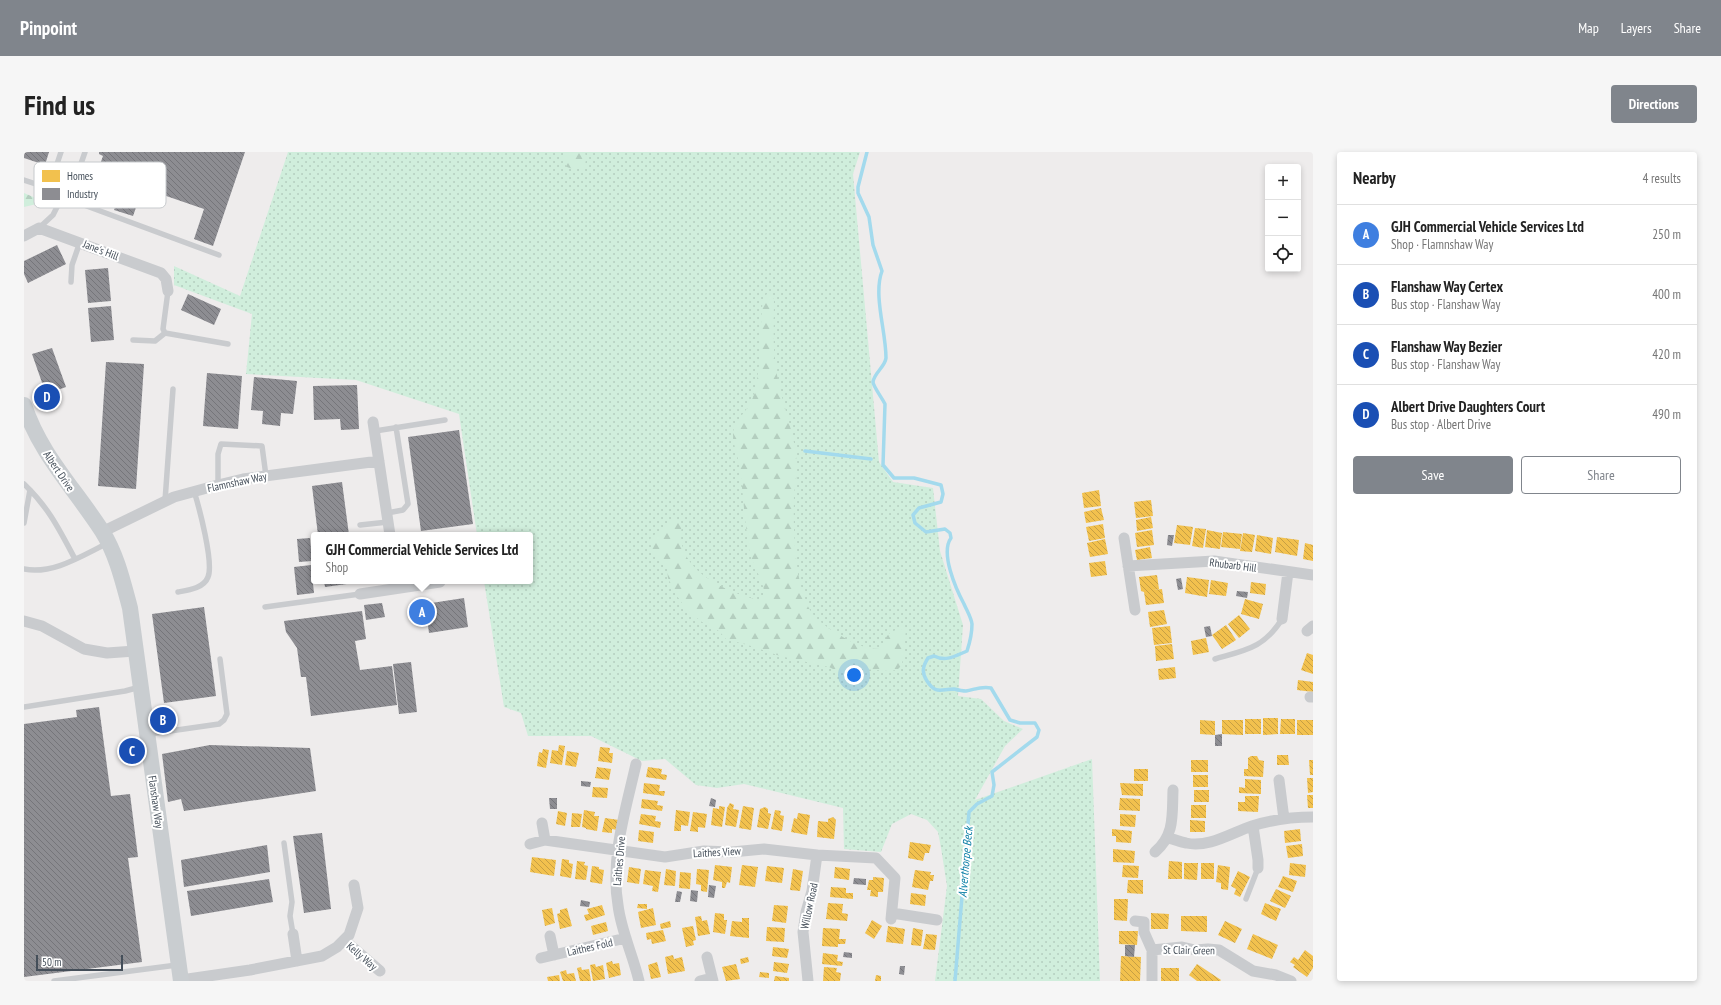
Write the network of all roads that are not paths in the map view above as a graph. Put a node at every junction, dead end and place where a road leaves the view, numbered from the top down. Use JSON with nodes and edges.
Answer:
{"nodes":[{"id":1,"x":61,"y":152,"type":"edge"},
{"id":2,"x":85,"y":152,"type":"edge"},
{"id":3,"x":58,"y":162,"type":"edge"},
{"id":4,"x":82,"y":162,"type":"edge"},
{"id":5,"x":24,"y":180,"type":"edge"},
{"id":6,"x":34,"y":183,"type":"edge"},
{"id":7,"x":56,"y":208,"type":"edge"},
{"id":8,"x":95,"y":208,"type":"edge"},
{"id":9,"x":39,"y":228,"type":"junction"},
{"id":10,"x":24,"y":236,"type":"edge"},
{"id":11,"x":80,"y":242,"type":"junction"},
{"id":12,"x":219,"y":255,"type":"dead end"},
{"id":13,"x":71,"y":282,"type":"dead end"},
{"id":14,"x":168,"y":290,"type":"joint"},
{"id":15,"x":164,"y":333,"type":"junction"},
{"id":16,"x":133,"y":340,"type":"dead end"},
{"id":17,"x":228,"y":344,"type":"dead end"},
{"id":18,"x":173,"y":389,"type":"dead end"},
{"id":19,"x":24,"y":405,"type":"edge"},
{"id":20,"x":445,"y":420,"type":"dead end"},
{"id":21,"x":374,"y":426,"type":"joint"},
{"id":22,"x":396,"y":428,"type":"junction"},
{"id":23,"x":379,"y":461,"type":"junction"},
{"id":24,"x":266,"y":476,"type":"junction"},
{"id":25,"x":24,"y":484,"type":"edge"},
{"id":26,"x":218,"y":485,"type":"junction"},
{"id":27,"x":30,"y":490,"type":"junction"},
{"id":28,"x":194,"y":491,"type":"junction"},
{"id":29,"x":165,"y":502,"type":"junction"},
{"id":30,"x":387,"y":517,"type":"junction"},
{"id":31,"x":24,"y":523,"type":"edge"},
{"id":32,"x":360,"y":525,"type":"dead end"},
{"id":33,"x":390,"y":532,"type":"edge"},
{"id":34,"x":105,"y":538,"type":"junction"},
{"id":35,"x":1124,"y":538,"type":"dead end"},
{"id":36,"x":75,"y":559,"type":"junction"},
{"id":37,"x":1128,"y":566,"type":"junction"},
{"id":38,"x":24,"y":569,"type":"edge"},
{"id":39,"x":1288,"y":572,"type":"junction"},
{"id":40,"x":1313,"y":575,"type":"edge"},
{"id":41,"x":413,"y":584,"type":"edge"},
{"id":42,"x":397,"y":585,"type":"edge"},
{"id":43,"x":178,"y":592,"type":"dead end"},
{"id":44,"x":360,"y":594,"type":"joint"},
{"id":45,"x":265,"y":607,"type":"dead end"},
{"id":46,"x":1135,"y":610,"type":"dead end"},
{"id":47,"x":1282,"y":619,"type":"joint"},
{"id":48,"x":24,"y":621,"type":"edge"},
{"id":49,"x":136,"y":651,"type":"junction"},
{"id":50,"x":220,"y":659,"type":"dead end"},
{"id":51,"x":1215,"y":659,"type":"dead end"},
{"id":52,"x":140,"y":687,"type":"junction"},
{"id":53,"x":24,"y":707,"type":"edge"},
{"id":54,"x":147,"y":734,"type":"junction"},
{"id":55,"x":636,"y":764,"type":"dead end"},
{"id":56,"x":1279,"y":780,"type":"dead end"},
{"id":57,"x":1173,"y":790,"type":"dead end"},
{"id":58,"x":1313,"y":817,"type":"edge"},
{"id":59,"x":1284,"y":819,"type":"junction"},
{"id":60,"x":542,"y":822,"type":"dead end"},
{"id":61,"x":1253,"y":826,"type":"junction"},
{"id":62,"x":1168,"y":838,"type":"junction"},
{"id":63,"x":545,"y":840,"type":"junction"},
{"id":64,"x":284,"y":843,"type":"dead end"},
{"id":65,"x":530,"y":844,"type":"dead end"},
{"id":66,"x":618,"y":851,"type":"junction"},
{"id":67,"x":1155,"y":852,"type":"dead end"},
{"id":68,"x":817,"y":855,"type":"junction"},
{"id":69,"x":1258,"y":868,"type":"joint"},
{"id":70,"x":354,"y":885,"type":"dead end"},
{"id":71,"x":1246,"y":899,"type":"dead end"},
{"id":72,"x":937,"y":920,"type":"dead end"},
{"id":73,"x":1134,"y":921,"type":"dead end"},
{"id":74,"x":293,"y":934,"type":"joint"},
{"id":75,"x":550,"y":936,"type":"dead end"},
{"id":76,"x":626,"y":938,"type":"junction"},
{"id":77,"x":344,"y":940,"type":"junction"},
{"id":78,"x":1152,"y":950,"type":"junction"},
{"id":79,"x":554,"y":955,"type":"junction"},
{"id":80,"x":707,"y":957,"type":"dead end"},
{"id":81,"x":541,"y":958,"type":"dead end"},
{"id":82,"x":298,"y":961,"type":"junction"},
{"id":83,"x":380,"y":971,"type":"dead end"},
{"id":84,"x":180,"y":975,"type":"edge"},
{"id":85,"x":713,"y":980,"type":"edge"},
{"id":86,"x":54,"y":981,"type":"edge"},
{"id":87,"x":639,"y":981,"type":"edge"},
{"id":88,"x":700,"y":981,"type":"edge"},
{"id":89,"x":808,"y":981,"type":"edge"},
{"id":90,"x":1152,"y":981,"type":"edge"},
{"id":91,"x":1291,"y":981,"type":"edge"}],
"edges":[{"from":1,"to":3,"type":"lane"},
{"from":2,"to":4,"type":"lane"},
{"from":5,"to":6,"type":"lane"},
{"from":7,"to":9,"type":"lane"},
{"from":8,"to":12,"type":"lane"},
{"from":9,"to":10,"type":"street"},
{"from":9,"to":11,"type":"street","name":"Jane's Hill"},
{"from":11,"to":13,"type":"lane"},
{"from":11,"to":14,"type":"street","name":"Jane's Hill"},
{"from":14,"to":15,"type":"lane"},
{"from":15,"to":16,"type":"lane"},
{"from":15,"to":17,"type":"lane"},
{"from":18,"to":29,"type":"lane"},
{"from":19,"to":34,"type":"street","name":"Albert Drive"},
{"from":20,"to":22,"type":"lane"},
{"from":21,"to":22,"type":"lane"},
{"from":21,"to":23,"type":"street"},
{"from":22,"to":30,"type":"lane"},
{"from":23,"to":24,"type":"street","name":"Flamnshaw Way"},
{"from":23,"to":30,"type":"street"},
{"from":24,"to":26,"type":"street","name":"Flamnshaw Way"},
{"from":24,"to":26,"type":"lane"},
{"from":25,"to":27,"type":"lane"},
{"from":26,"to":28,"type":"street","name":"Flamnshaw Way"},
{"from":27,"to":31,"type":"lane"},
{"from":27,"to":36,"type":"lane"},
{"from":28,"to":29,"type":"street","name":"Flamnshaw Way"},
{"from":28,"to":43,"type":"lane"},
{"from":29,"to":34,"type":"street","name":"Flamnshaw Way"},
{"from":30,"to":32,"type":"lane"},
{"from":30,"to":33,"type":"street"},
{"from":34,"to":36,"type":"lane"},
{"from":34,"to":49,"type":"street","name":"Flanshaw Way"},
{"from":35,"to":37,"type":"street"},
{"from":36,"to":38,"type":"lane"},
{"from":37,"to":39,"type":"street","name":"Rhubarb Hill"},
{"from":37,"to":46,"type":"street"},
{"from":39,"to":40,"type":"street","name":"Rhubarb Hill"},
{"from":39,"to":47,"type":"street"},
{"from":41,"to":42,"type":"street"},
{"from":42,"to":44,"type":"street"},
{"from":44,"to":45,"type":"lane"},
{"from":47,"to":51,"type":"lane"},
{"from":48,"to":49,"type":"street"},
{"from":49,"to":52,"type":"street","name":"Flanshaw Way"},
{"from":50,"to":54,"type":"lane"},
{"from":52,"to":53,"type":"lane"},
{"from":52,"to":54,"type":"street","name":"Flanshaw Way"},
{"from":54,"to":84,"type":"street","name":"Flanshaw Way"},
{"from":55,"to":66,"type":"street","name":"Laithes Drive"},
{"from":56,"to":59,"type":"street"},
{"from":57,"to":62,"type":"street"},
{"from":58,"to":59,"type":"street"},
{"from":59,"to":61,"type":"street"},
{"from":60,"to":63,"type":"street"},
{"from":61,"to":62,"type":"street"},
{"from":61,"to":69,"type":"street"},
{"from":62,"to":67,"type":"street"},
{"from":63,"to":65,"type":"street"},
{"from":63,"to":66,"type":"street","name":"Laithes View"},
{"from":64,"to":74,"type":"lane"},
{"from":66,"to":68,"type":"street","name":"Laithes View"},
{"from":66,"to":76,"type":"street","name":"Laithes Drive"},
{"from":68,"to":72,"type":"street","name":"Laithes View"},
{"from":68,"to":89,"type":"street","name":"Willow Road"},
{"from":69,"to":71,"type":"lane"},
{"from":70,"to":77,"type":"street","name":"Kelly Way"},
{"from":73,"to":78,"type":"street","name":"St Clair Green"},
{"from":74,"to":82,"type":"street"},
{"from":75,"to":79,"type":"street","name":"Laithes Fold"},
{"from":76,"to":79,"type":"street","name":"Laithes Fold"},
{"from":76,"to":87,"type":"street","name":"Laithes Drive"},
{"from":77,"to":82,"type":"street","name":"Kelly Way"},
{"from":77,"to":83,"type":"street","name":"Kelly Way"},
{"from":78,"to":90,"type":"street","name":"St Clair Green"},
{"from":78,"to":91,"type":"street","name":"St Clair Green"},
{"from":79,"to":81,"type":"street","name":"Laithes Fold"},
{"from":80,"to":85,"type":"street"},
{"from":82,"to":84,"type":"street","name":"Kelly Way"},
{"from":84,"to":86,"type":"lane"},
{"from":85,"to":88,"type":"street"}]}
